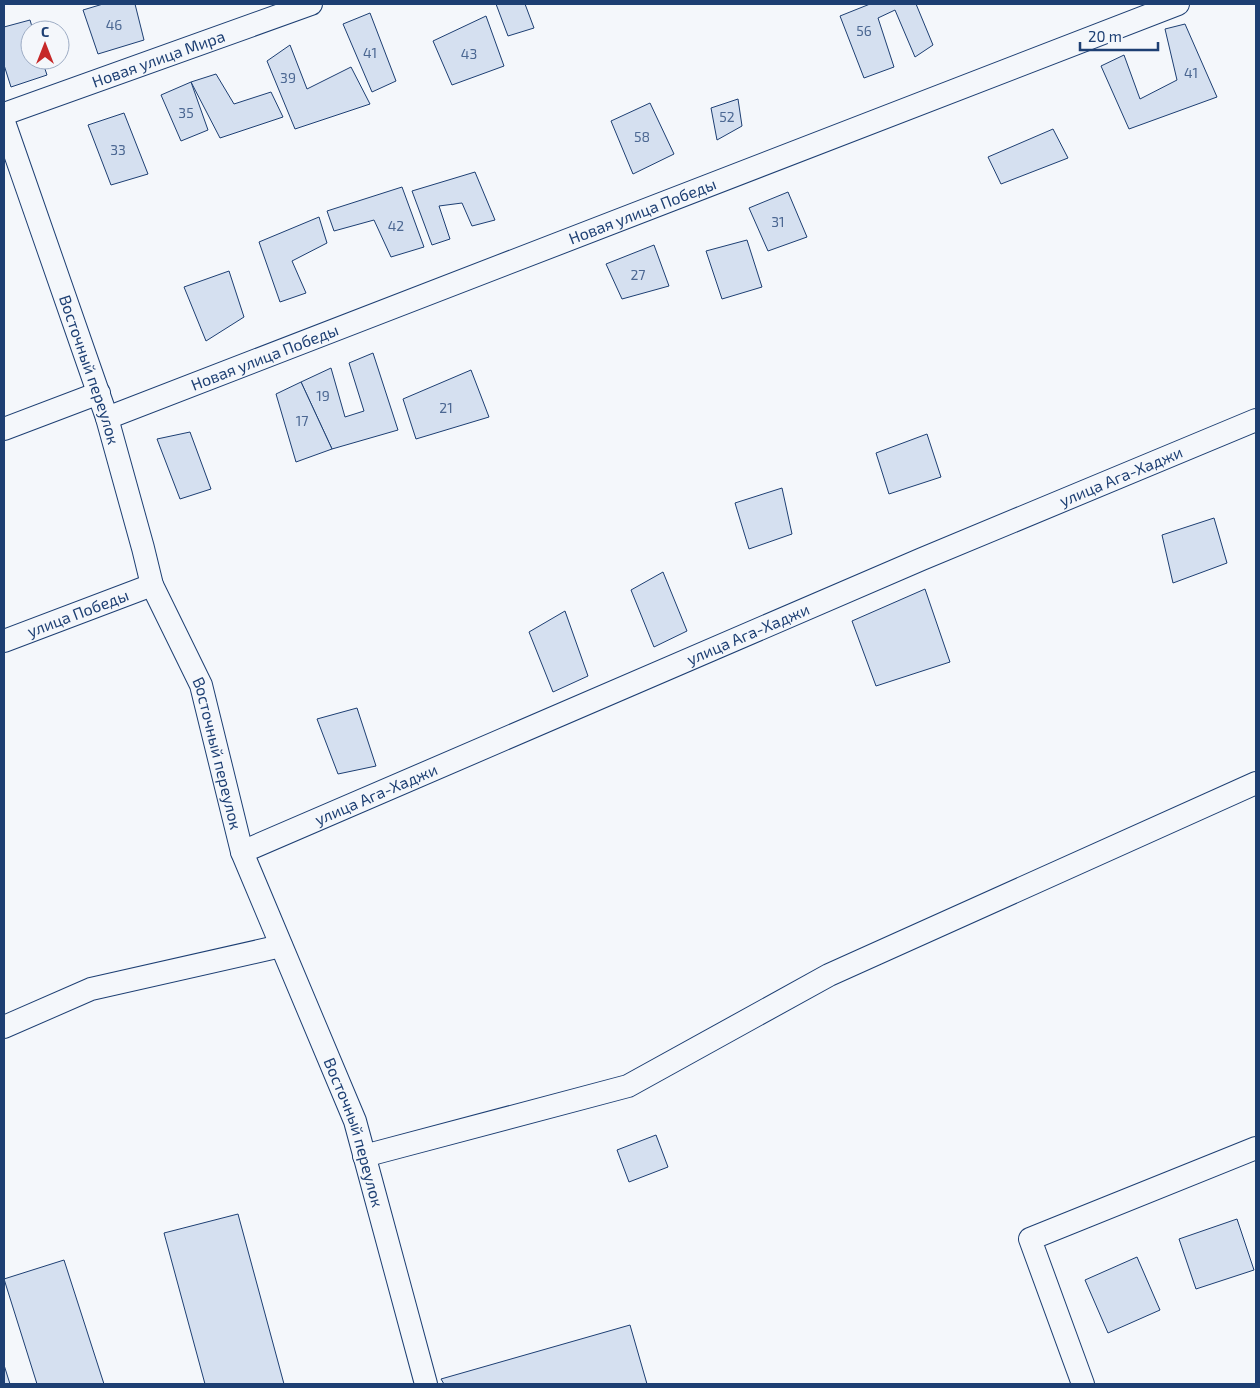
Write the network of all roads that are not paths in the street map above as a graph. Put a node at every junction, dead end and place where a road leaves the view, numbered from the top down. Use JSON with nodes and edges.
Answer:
{"nodes":[{"id":1,"x":311,"y":4,"type":"edge"},
{"id":2,"x":1178,"y":4,"type":"edge"},
{"id":3,"x":4,"y":114,"type":"edge"},
{"id":4,"x":4,"y":122,"type":"edge"},
{"id":5,"x":99,"y":393,"type":"junction"},
{"id":6,"x":107,"y":418,"type":"junction"},
{"id":7,"x":1256,"y":420,"type":"edge"},
{"id":8,"x":4,"y":429,"type":"edge"},
{"id":9,"x":152,"y":585,"type":"junction"},
{"id":10,"x":4,"y":641,"type":"edge"},
{"id":11,"x":1256,"y":783,"type":"edge"},
{"id":12,"x":242,"y":852,"type":"junction"},
{"id":13,"x":281,"y":946,"type":"junction"},
{"id":14,"x":4,"y":1027,"type":"edge"},
{"id":15,"x":1256,"y":1148,"type":"edge"},
{"id":16,"x":364,"y":1156,"type":"junction"},
{"id":17,"x":426,"y":1384,"type":"edge"},
{"id":18,"x":1083,"y":1384,"type":"edge"}],
"edges":[{"from":1,"to":3,"type":"street","name":"Новая улица Мира"},
{"from":2,"to":6,"type":"street","name":"Новая улица Победы"},
{"from":4,"to":5,"type":"street","name":"Восточный переулок"},
{"from":5,"to":6,"type":"street","name":"Восточный переулок"},
{"from":5,"to":8,"type":"street"},
{"from":6,"to":9,"type":"street","name":"Восточный переулок"},
{"from":7,"to":12,"type":"street","name":"улица Ага-Хаджи"},
{"from":9,"to":10,"type":"street","name":"улица Победы"},
{"from":9,"to":12,"type":"street","name":"Восточный переулок"},
{"from":11,"to":16,"type":"street"},
{"from":12,"to":13,"type":"street","name":"Восточный переулок"},
{"from":13,"to":14,"type":"street"},
{"from":13,"to":16,"type":"street","name":"Восточный переулок"},
{"from":15,"to":18,"type":"street"},
{"from":16,"to":17,"type":"street","name":"Восточный переулок"}]}
